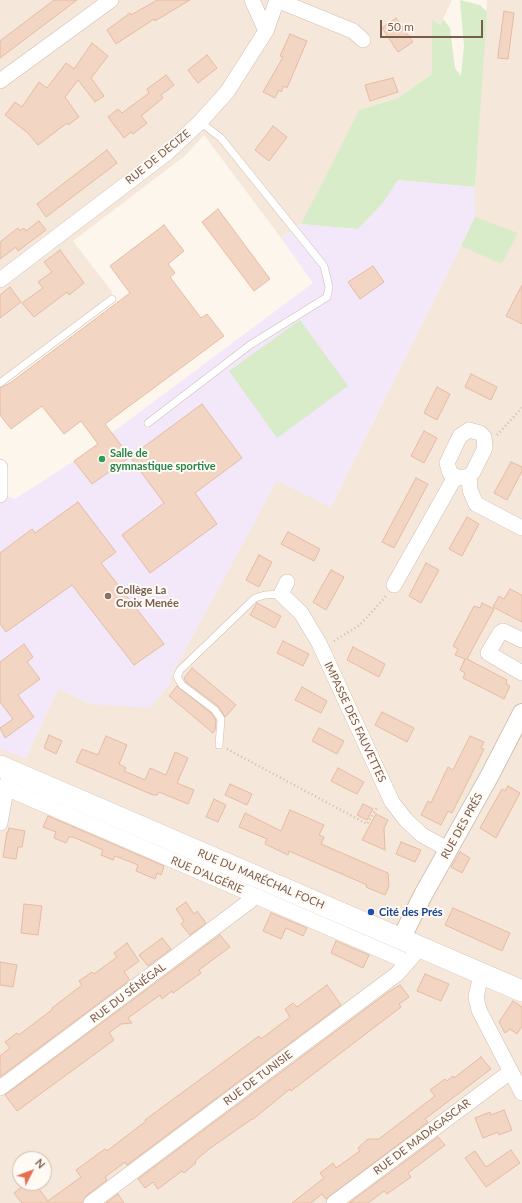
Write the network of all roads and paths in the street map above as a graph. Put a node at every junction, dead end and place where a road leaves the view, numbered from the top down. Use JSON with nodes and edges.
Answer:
{"nodes":[{"id":1,"x":112,"y":0,"type":"edge"},
{"id":2,"x":252,"y":0,"type":"edge"},
{"id":3,"x":277,"y":0,"type":"edge"},
{"id":4,"x":266,"y":31,"type":"junction"},
{"id":5,"x":363,"y":40,"type":"dead end"},
{"id":6,"x":0,"y":81,"type":"edge"},
{"id":7,"x":200,"y":122,"type":"junction"},
{"id":8,"x":0,"y":280,"type":"edge"},
{"id":9,"x":112,"y":299,"type":"dead end"},
{"id":10,"x":0,"y":383,"type":"edge"},
{"id":11,"x":522,"y":408,"type":"edge"},
{"id":12,"x":148,"y":423,"type":"dead end"},
{"id":13,"x":486,"y":443,"type":"junction"},
{"id":14,"x":0,"y":467,"type":"edge"},
{"id":15,"x":462,"y":476,"type":"junction"},
{"id":16,"x":0,"y":495,"type":"edge"},
{"id":17,"x":522,"y":528,"type":"edge"},
{"id":18,"x":394,"y":585,"type":"joint"},
{"id":19,"x":284,"y":588,"type":"joint"},
{"id":20,"x":522,"y":640,"type":"edge"},
{"id":21,"x":321,"y":648,"type":"junction"},
{"id":22,"x":522,"y":673,"type":"edge"},
{"id":23,"x":522,"y":713,"type":"edge"},
{"id":24,"x":219,"y":745,"type":"joint"},
{"id":25,"x":5,"y":775,"type":"edge"},
{"id":26,"x":390,"y":798,"type":"junction"},
{"id":27,"x":0,"y":823,"type":"edge"},
{"id":28,"x":449,"y":850,"type":"junction"},
{"id":29,"x":252,"y":895,"type":"junction"},
{"id":30,"x":409,"y":950,"type":"junction"},
{"id":31,"x":482,"y":975,"type":"junction"},
{"id":32,"x":522,"y":991,"type":"edge"},
{"id":33,"x":510,"y":1072,"type":"junction"},
{"id":34,"x":0,"y":1088,"type":"edge"},
{"id":35,"x":522,"y":1093,"type":"edge"},
{"id":36,"x":91,"y":1203,"type":"edge"},
{"id":37,"x":334,"y":1203,"type":"edge"}],
"edges":[{"from":1,"to":6,"type":"street"},
{"from":2,"to":4,"type":"street"},
{"from":3,"to":4,"type":"street","name":"RUE DE DECIZE"},
{"from":3,"to":5,"type":"street"},
{"from":4,"to":7,"type":"street","name":"RUE DE DECIZE"},
{"from":7,"to":8,"type":"street","name":"RUE DE DECIZE"},
{"from":7,"to":12,"type":"lane"},
{"from":9,"to":10,"type":"lane"},
{"from":11,"to":13,"type":"path"},
{"from":13,"to":15,"type":"street"},
{"from":13,"to":15,"type":"street"},
{"from":14,"to":16,"type":"street"},
{"from":15,"to":17,"type":"street"},
{"from":15,"to":18,"type":"street"},
{"from":18,"to":21,"type":"path"},
{"from":19,"to":21,"type":"street","name":"IMPASSE DES FAUVETTES"},
{"from":19,"to":24,"type":"lane"},
{"from":20,"to":22,"type":"street"},
{"from":21,"to":26,"type":"street","name":"IMPASSE DES FAUVETTES"},
{"from":23,"to":28,"type":"street","name":"RUE DES PRÉS"},
{"from":24,"to":26,"type":"path"},
{"from":25,"to":27,"type":"street"},
{"from":25,"to":29,"type":"street","name":"RUE D'ALGÉRIE"},
{"from":25,"to":30,"type":"main road","name":"RUE DU MARÉCHAL FOCH"},
{"from":26,"to":28,"type":"street","name":"IMPASSE DES FAUVETTES"},
{"from":28,"to":30,"type":"street","name":"RUE DES PRÉS"},
{"from":29,"to":30,"type":"street","name":"RUE D'ALGÉRIE"},
{"from":29,"to":34,"type":"street","name":"RUE DU SÉNÉGAL"},
{"from":30,"to":31,"type":"main road","name":"RUE DU MARÉCHAL FOCH"},
{"from":30,"to":36,"type":"street","name":"RUE DE TUNISIE"},
{"from":31,"to":32,"type":"main road","name":"RUE DU MARÉCHAL FOCH"},
{"from":31,"to":33,"type":"street"},
{"from":33,"to":35,"type":"street"},
{"from":33,"to":37,"type":"street","name":"RUE DE MADAGASCAR"}]}
